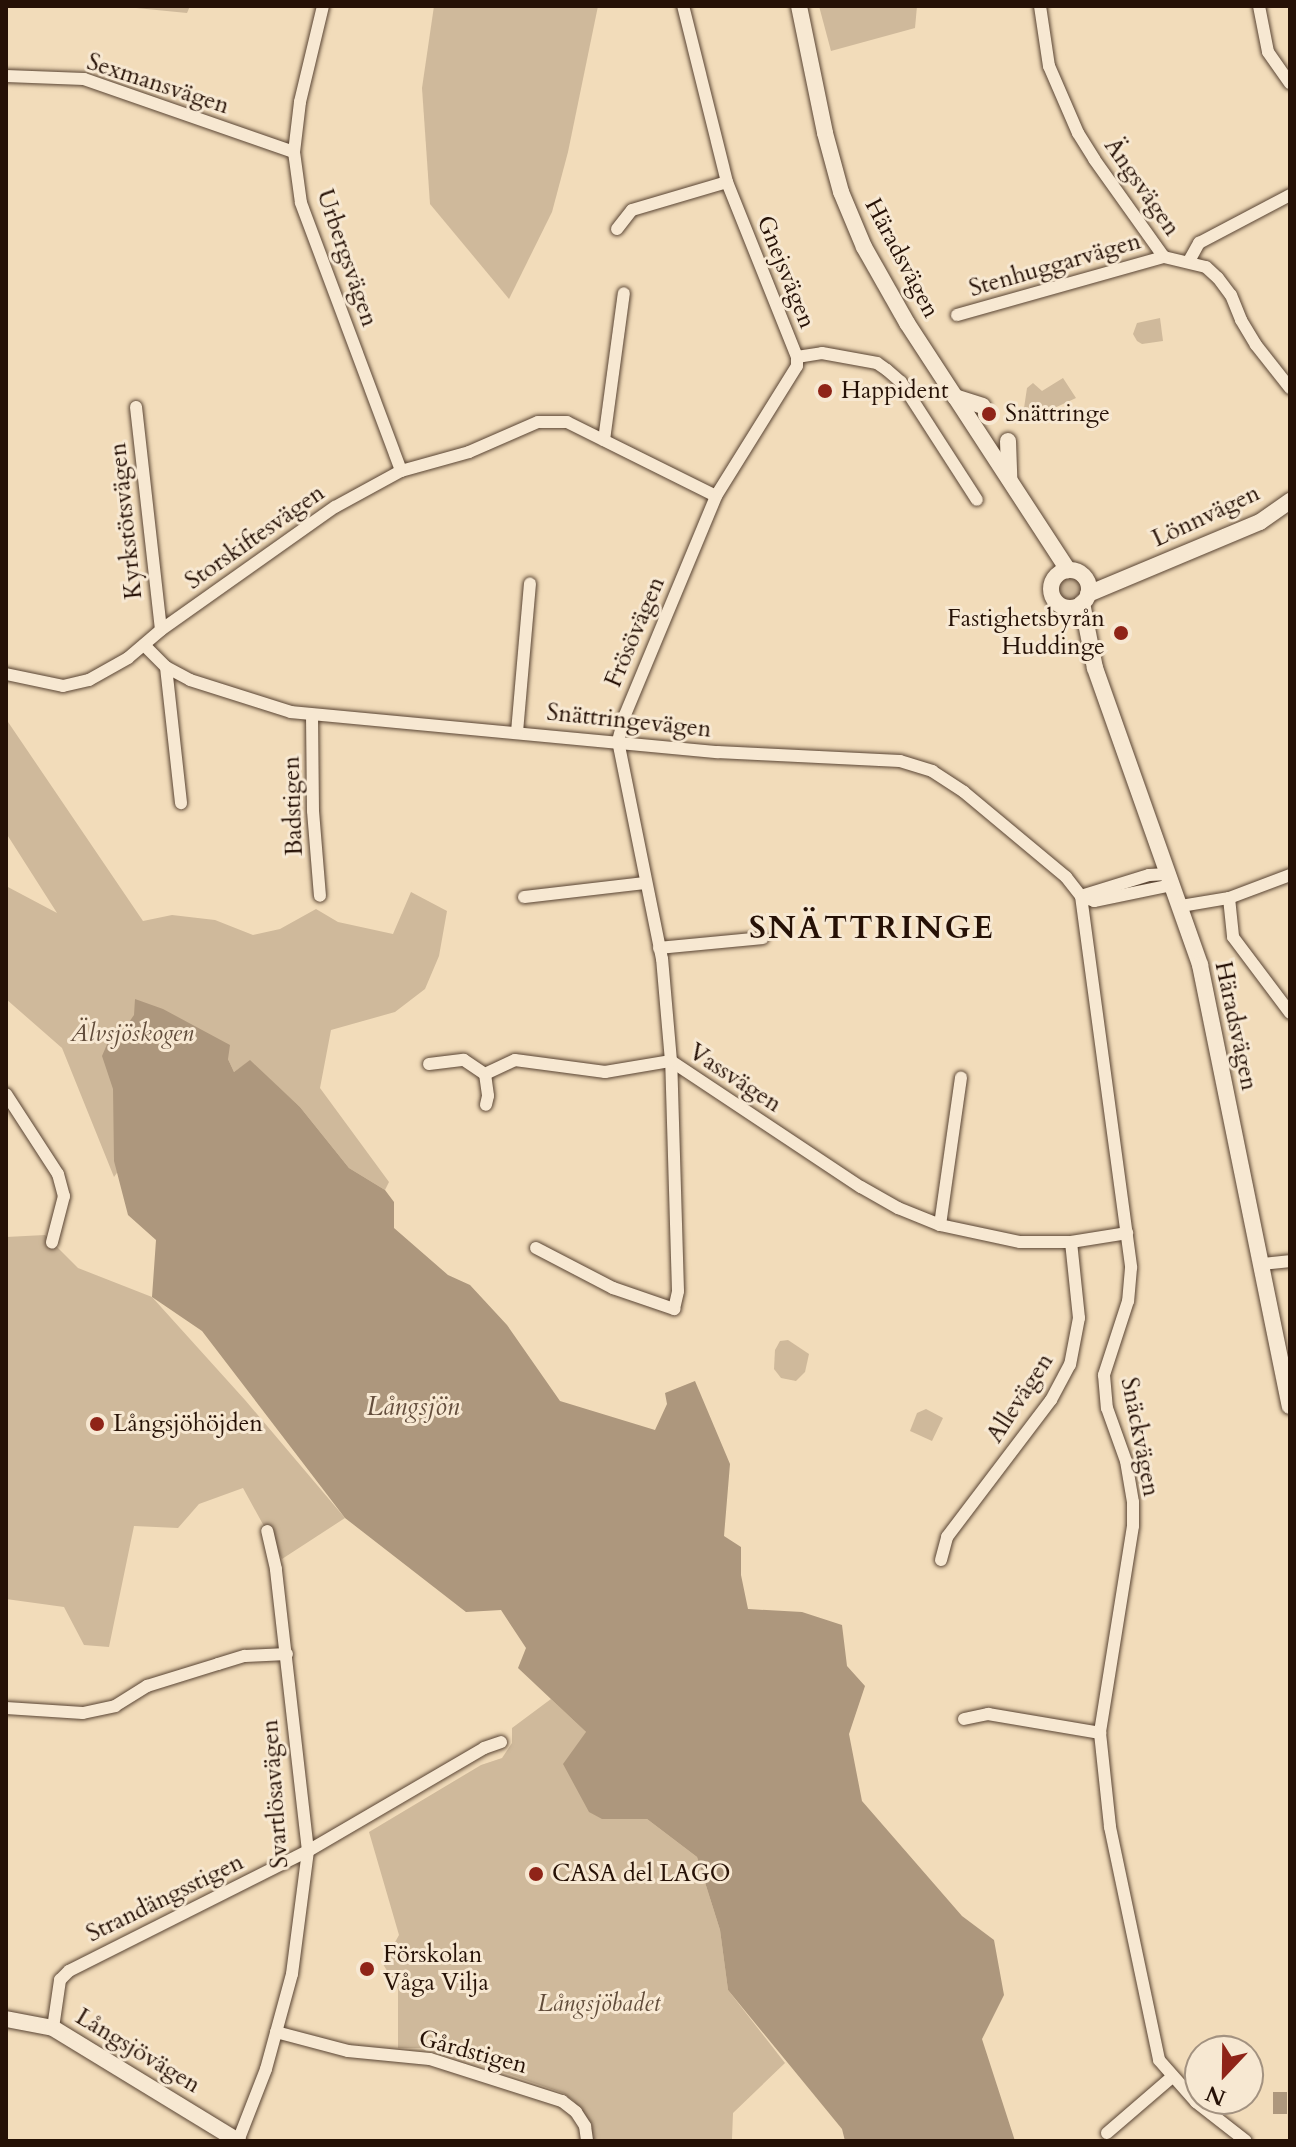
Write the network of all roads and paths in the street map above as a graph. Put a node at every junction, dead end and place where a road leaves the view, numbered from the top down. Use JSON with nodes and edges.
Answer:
{"nodes":[{"id":1,"x":323,"y":6,"type":"edge"},
{"id":2,"x":683,"y":6,"type":"edge"},
{"id":3,"x":799,"y":6,"type":"edge"},
{"id":4,"x":1040,"y":6,"type":"edge"},
{"id":5,"x":1259,"y":6,"type":"edge"},
{"id":6,"x":6,"y":76,"type":"edge"},
{"id":7,"x":1290,"y":83,"type":"edge"},
{"id":8,"x":294,"y":152,"type":"junction"},
{"id":9,"x":727,"y":182,"type":"junction"},
{"id":10,"x":1290,"y":195,"type":"edge"},
{"id":11,"x":617,"y":229,"type":"dead end"},
{"id":12,"x":1164,"y":257,"type":"junction"},
{"id":13,"x":1189,"y":261,"type":"junction"},
{"id":14,"x":624,"y":293,"type":"dead end"},
{"id":15,"x":957,"y":315,"type":"dead end"},
{"id":16,"x":797,"y":357,"type":"junction"},
{"id":17,"x":1290,"y":388,"type":"edge"},
{"id":18,"x":955,"y":397,"type":"junction"},
{"id":19,"x":983,"y":406,"type":"dead end"},
{"id":20,"x":136,"y":407,"type":"dead end"},
{"id":21,"x":604,"y":440,"type":"junction"},
{"id":22,"x":1008,"y":441,"type":"dead end"},
{"id":23,"x":401,"y":471,"type":"junction"},
{"id":24,"x":1009,"y":482,"type":"junction"},
{"id":25,"x":716,"y":496,"type":"junction"},
{"id":26,"x":977,"y":500,"type":"dead end"},
{"id":27,"x":1290,"y":501,"type":"edge"},
{"id":28,"x":1063,"y":572,"type":"junction"},
{"id":29,"x":530,"y":584,"type":"dead end"},
{"id":30,"x":1081,"y":595,"type":"junction"},
{"id":31,"x":161,"y":630,"type":"junction"},
{"id":32,"x":144,"y":645,"type":"junction"},
{"id":33,"x":166,"y":667,"type":"junction"},
{"id":34,"x":6,"y":674,"type":"edge"},
{"id":35,"x":312,"y":715,"type":"junction"},
{"id":36,"x":517,"y":732,"type":"junction"},
{"id":37,"x":618,"y":741,"type":"junction"},
{"id":38,"x":181,"y":803,"type":"dead end"},
{"id":39,"x":1290,"y":875,"type":"edge"},
{"id":40,"x":1170,"y":879,"type":"junction"},
{"id":41,"x":645,"y":883,"type":"junction"},
{"id":42,"x":320,"y":896,"type":"dead end"},
{"id":43,"x":1081,"y":896,"type":"junction"},
{"id":44,"x":524,"y":897,"type":"dead end"},
{"id":45,"x":1229,"y":898,"type":"junction"},
{"id":46,"x":1181,"y":906,"type":"junction"},
{"id":47,"x":763,"y":938,"type":"dead end"},
{"id":48,"x":659,"y":948,"type":"junction"},
{"id":49,"x":1290,"y":1013,"type":"edge"},
{"id":50,"x":671,"y":1061,"type":"junction"},
{"id":51,"x":429,"y":1064,"type":"dead end"},
{"id":52,"x":485,"y":1074,"type":"junction"},
{"id":53,"x":961,"y":1077,"type":"dead end"},
{"id":54,"x":6,"y":1094,"type":"edge"},
{"id":55,"x":486,"y":1105,"type":"dead end"},
{"id":56,"x":940,"y":1225,"type":"junction"},
{"id":57,"x":1127,"y":1233,"type":"junction"},
{"id":58,"x":52,"y":1242,"type":"dead end"},
{"id":59,"x":1071,"y":1242,"type":"junction"},
{"id":60,"x":536,"y":1248,"type":"dead end"},
{"id":61,"x":1290,"y":1261,"type":"edge"},
{"id":62,"x":1262,"y":1264,"type":"junction"},
{"id":63,"x":1290,"y":1406,"type":"edge"},
{"id":64,"x":267,"y":1531,"type":"dead end"},
{"id":65,"x":941,"y":1560,"type":"dead end"},
{"id":66,"x":287,"y":1654,"type":"junction"},
{"id":67,"x":6,"y":1708,"type":"edge"},
{"id":68,"x":964,"y":1719,"type":"dead end"},
{"id":69,"x":1100,"y":1733,"type":"junction"},
{"id":70,"x":501,"y":1742,"type":"dead end"},
{"id":71,"x":308,"y":1851,"type":"junction"},
{"id":72,"x":6,"y":2019,"type":"edge"},
{"id":73,"x":53,"y":2028,"type":"junction"},
{"id":74,"x":276,"y":2032,"type":"junction"},
{"id":75,"x":1172,"y":2077,"type":"junction"},
{"id":76,"x":1107,"y":2133,"type":"dead end"},
{"id":77,"x":238,"y":2141,"type":"edge"},
{"id":78,"x":587,"y":2141,"type":"edge"},
{"id":79,"x":1246,"y":2141,"type":"edge"}],
"edges":[{"from":1,"to":8,"type":"street","name":"Urbergsvägen"},
{"from":2,"to":9,"type":"street","name":"Gnejsvägen"},
{"from":3,"to":18,"type":"street","name":"Häradsvägen"},
{"from":4,"to":12,"type":"street","name":"Ängsvägen"},
{"from":5,"to":7,"type":"street"},
{"from":6,"to":8,"type":"street","name":"Sexmansvägen"},
{"from":8,"to":23,"type":"street","name":"Urbergsvägen"},
{"from":9,"to":11,"type":"street"},
{"from":9,"to":16,"type":"street","name":"Gnejsvägen"},
{"from":10,"to":13,"type":"street"},
{"from":12,"to":13,"type":"street","name":"Ängsvägen"},
{"from":12,"to":15,"type":"street","name":"Stenhuggarvägen"},
{"from":13,"to":17,"type":"street","name":"Ängsvägen"},
{"from":14,"to":21,"type":"street"},
{"from":16,"to":25,"type":"street","name":"Frösövägen"},
{"from":16,"to":26,"type":"street","name":"Gnejsvägen"},
{"from":18,"to":19,"type":"street"},
{"from":18,"to":24,"type":"street","name":"Häradsvägen"},
{"from":20,"to":31,"type":"street","name":"Kyrkstötsvägen"},
{"from":21,"to":23,"type":"street","name":"Storskiftesvägen"},
{"from":21,"to":25,"type":"street"},
{"from":22,"to":24,"type":"street"},
{"from":23,"to":31,"type":"street","name":"Storskiftesvägen"},
{"from":24,"to":28,"type":"street","name":"Häradsvägen"},
{"from":25,"to":37,"type":"street","name":"Frösövägen"},
{"from":27,"to":30,"type":"street","name":"Lönnvägen"},
{"from":28,"to":30,"type":"street"},
{"from":28,"to":30,"type":"street","name":"Häradsvägen"},
{"from":29,"to":36,"type":"street"},
{"from":30,"to":40,"type":"street","name":"Häradsvägen"},
{"from":31,"to":32,"type":"street","name":"Storskiftesvägen"},
{"from":32,"to":33,"type":"street","name":"Snättringevägen"},
{"from":32,"to":34,"type":"street","name":"Storskiftesvägen"},
{"from":33,"to":35,"type":"street","name":"Snättringevägen"},
{"from":33,"to":38,"type":"street"},
{"from":35,"to":36,"type":"street","name":"Snättringevägen"},
{"from":35,"to":42,"type":"street","name":"Badstigen"},
{"from":36,"to":37,"type":"street","name":"Snättringevägen"},
{"from":37,"to":41,"type":"street","name":"Frösövägen"},
{"from":37,"to":43,"type":"street","name":"Snättringevägen"},
{"from":39,"to":45,"type":"street"},
{"from":40,"to":43,"type":"street"},
{"from":40,"to":46,"type":"street","name":"Häradsvägen"},
{"from":41,"to":44,"type":"street"},
{"from":41,"to":48,"type":"street","name":"Frösövägen"},
{"from":43,"to":57,"type":"street","name":"Snäckvägen"},
{"from":45,"to":46,"type":"street"},
{"from":45,"to":49,"type":"street"},
{"from":46,"to":62,"type":"street","name":"Häradsvägen"},
{"from":47,"to":48,"type":"street"},
{"from":48,"to":50,"type":"street","name":"Frösövägen"},
{"from":50,"to":52,"type":"street","name":"Vassvägen"},
{"from":50,"to":56,"type":"street","name":"Vassvägen"},
{"from":50,"to":60,"type":"street","name":"Frösövägen"},
{"from":51,"to":52,"type":"street"},
{"from":52,"to":55,"type":"street"},
{"from":53,"to":56,"type":"street"},
{"from":54,"to":58,"type":"street"},
{"from":56,"to":59,"type":"street","name":"Vassvägen"},
{"from":57,"to":59,"type":"street","name":"Vassvägen"},
{"from":57,"to":69,"type":"street","name":"Snäckvägen"},
{"from":59,"to":65,"type":"street","name":"Allevägen"},
{"from":61,"to":62,"type":"street"},
{"from":62,"to":63,"type":"street","name":"Häradsvägen"},
{"from":64,"to":66,"type":"street","name":"Svartlösavägen"},
{"from":66,"to":67,"type":"street"},
{"from":66,"to":71,"type":"street","name":"Svartlösavägen"},
{"from":68,"to":69,"type":"street"},
{"from":69,"to":75,"type":"street","name":"Snäckvägen"},
{"from":70,"to":71,"type":"street","name":"Strandängsstigen"},
{"from":71,"to":73,"type":"street","name":"Strandängsstigen"},
{"from":71,"to":74,"type":"street","name":"Svartlösavägen"},
{"from":72,"to":73,"type":"street","name":"Långsjövägen"},
{"from":73,"to":77,"type":"street","name":"Långsjövägen"},
{"from":74,"to":77,"type":"street","name":"Svartlösavägen"},
{"from":74,"to":78,"type":"street","name":"Gårdstigen"},
{"from":75,"to":76,"type":"street"},
{"from":75,"to":79,"type":"street","name":"Snäckvägen"}]}
